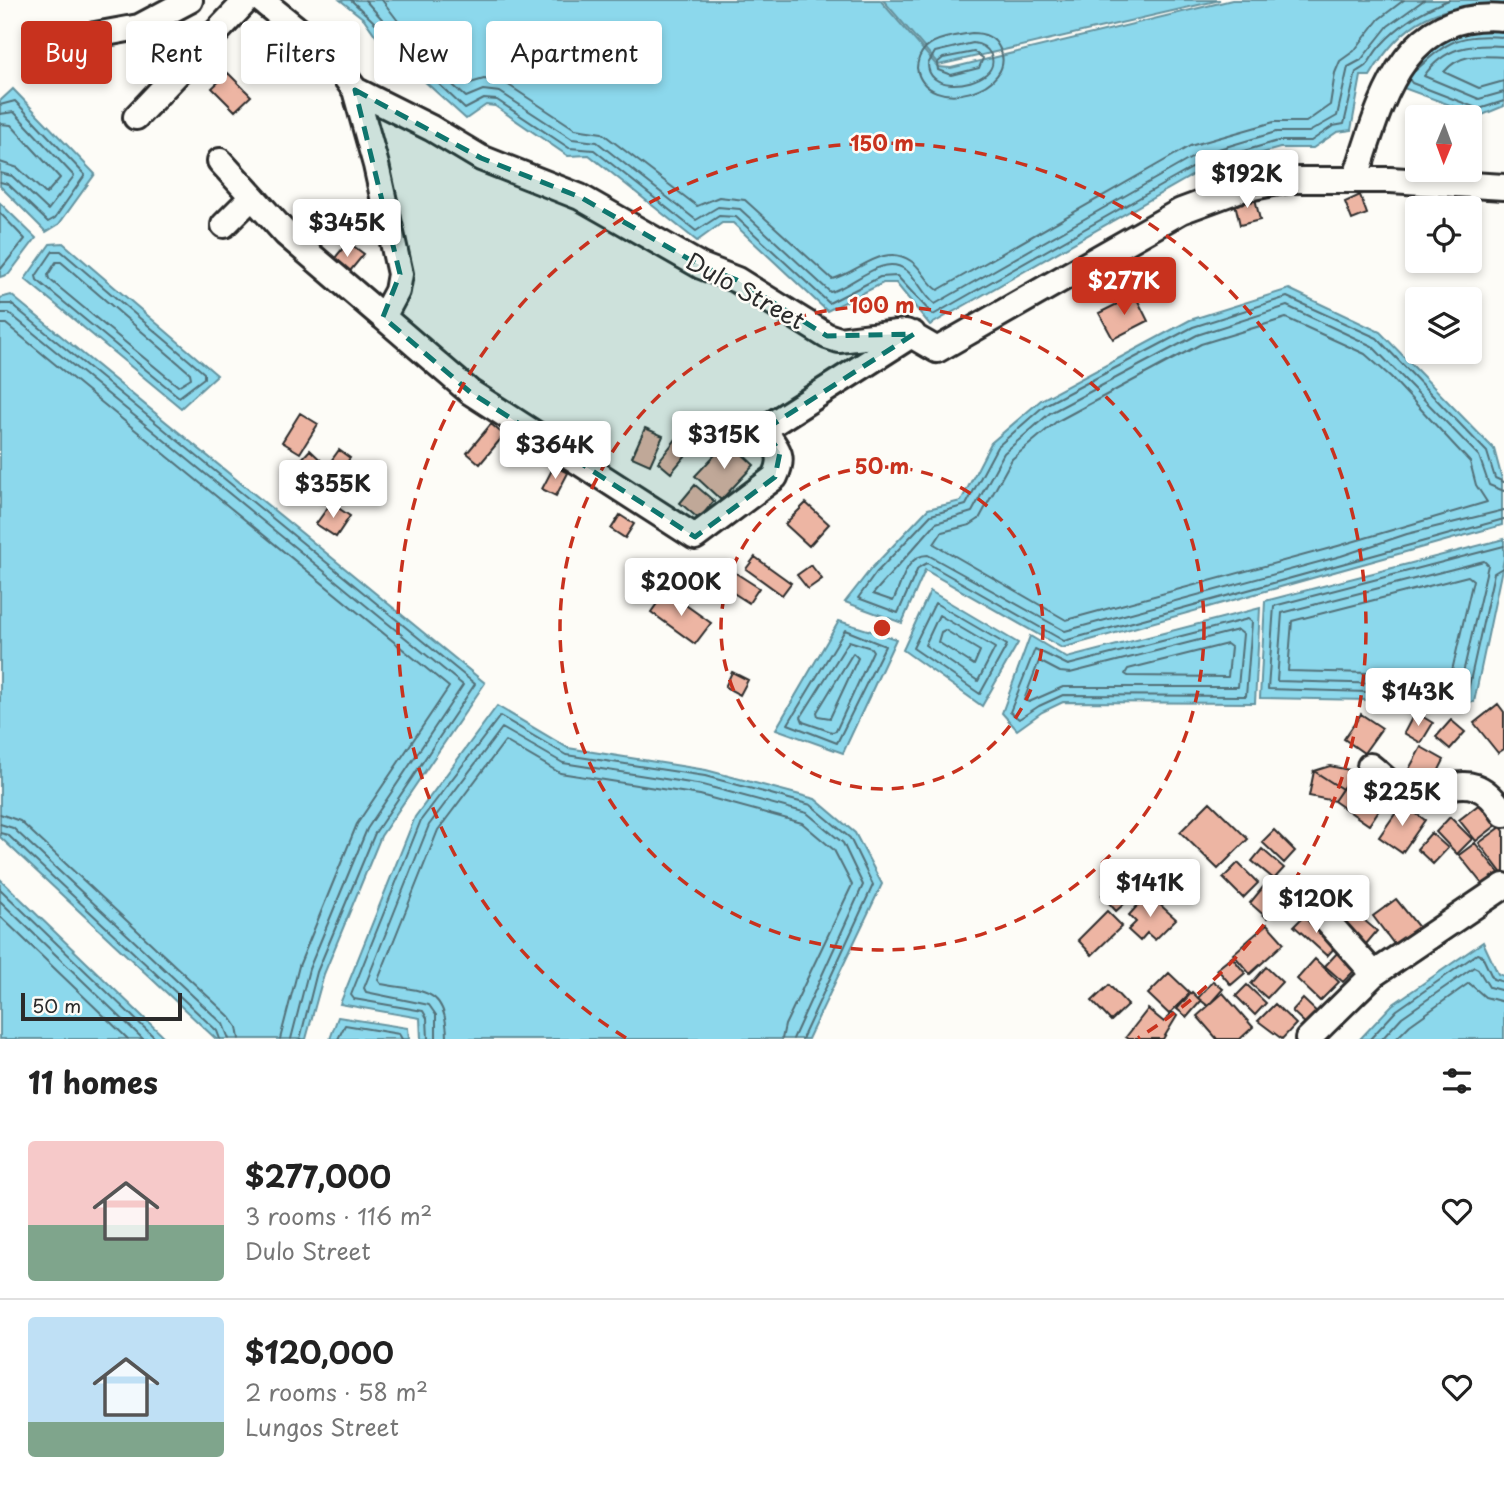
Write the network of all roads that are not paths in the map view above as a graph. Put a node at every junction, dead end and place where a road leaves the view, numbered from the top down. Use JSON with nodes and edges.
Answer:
{"nodes":[{"id":1,"x":190,"y":0,"type":"edge"},
{"id":2,"x":247,"y":0,"type":"edge"},
{"id":3,"x":261,"y":0,"type":"edge"},
{"id":4,"x":1504,"y":18,"type":"edge"},
{"id":5,"x":112,"y":32,"type":"edge"},
{"id":6,"x":355,"y":90,"type":"junction"},
{"id":7,"x":136,"y":117,"type":"dead end"},
{"id":8,"x":220,"y":161,"type":"dead end"},
{"id":9,"x":1355,"y":180,"type":"junction"},
{"id":10,"x":1504,"y":187,"type":"edge"},
{"id":11,"x":252,"y":197,"type":"junction"},
{"id":12,"x":224,"y":225,"type":"dead end"},
{"id":13,"x":383,"y":317,"type":"junction"},
{"id":14,"x":914,"y":334,"type":"junction"},
{"id":15,"x":1370,"y":766,"type":"dead end"},
{"id":16,"x":1504,"y":814,"type":"edge"},
{"id":17,"x":1504,"y":886,"type":"edge"},
{"id":18,"x":1303,"y":894,"type":"dead end"},
{"id":19,"x":1374,"y":974,"type":"junction"},
{"id":20,"x":1308,"y":1039,"type":"edge"}],
"edges":[{"from":1,"to":5,"type":"street"},
{"from":2,"to":7,"type":"street"},
{"from":3,"to":6,"type":"street"},
{"from":4,"to":9,"type":"street"},
{"from":6,"to":13,"type":"street"},
{"from":6,"to":14,"type":"street","name":"Dulo Street"},
{"from":8,"to":11,"type":"street"},
{"from":9,"to":10,"type":"street","name":"Dulo Street"},
{"from":9,"to":14,"type":"street","name":"Dulo Street"},
{"from":11,"to":12,"type":"street"},
{"from":11,"to":13,"type":"street"},
{"from":13,"to":14,"type":"street"},
{"from":15,"to":16,"type":"street"},
{"from":17,"to":19,"type":"street"},
{"from":18,"to":19,"type":"street"},
{"from":19,"to":20,"type":"street"}]}
